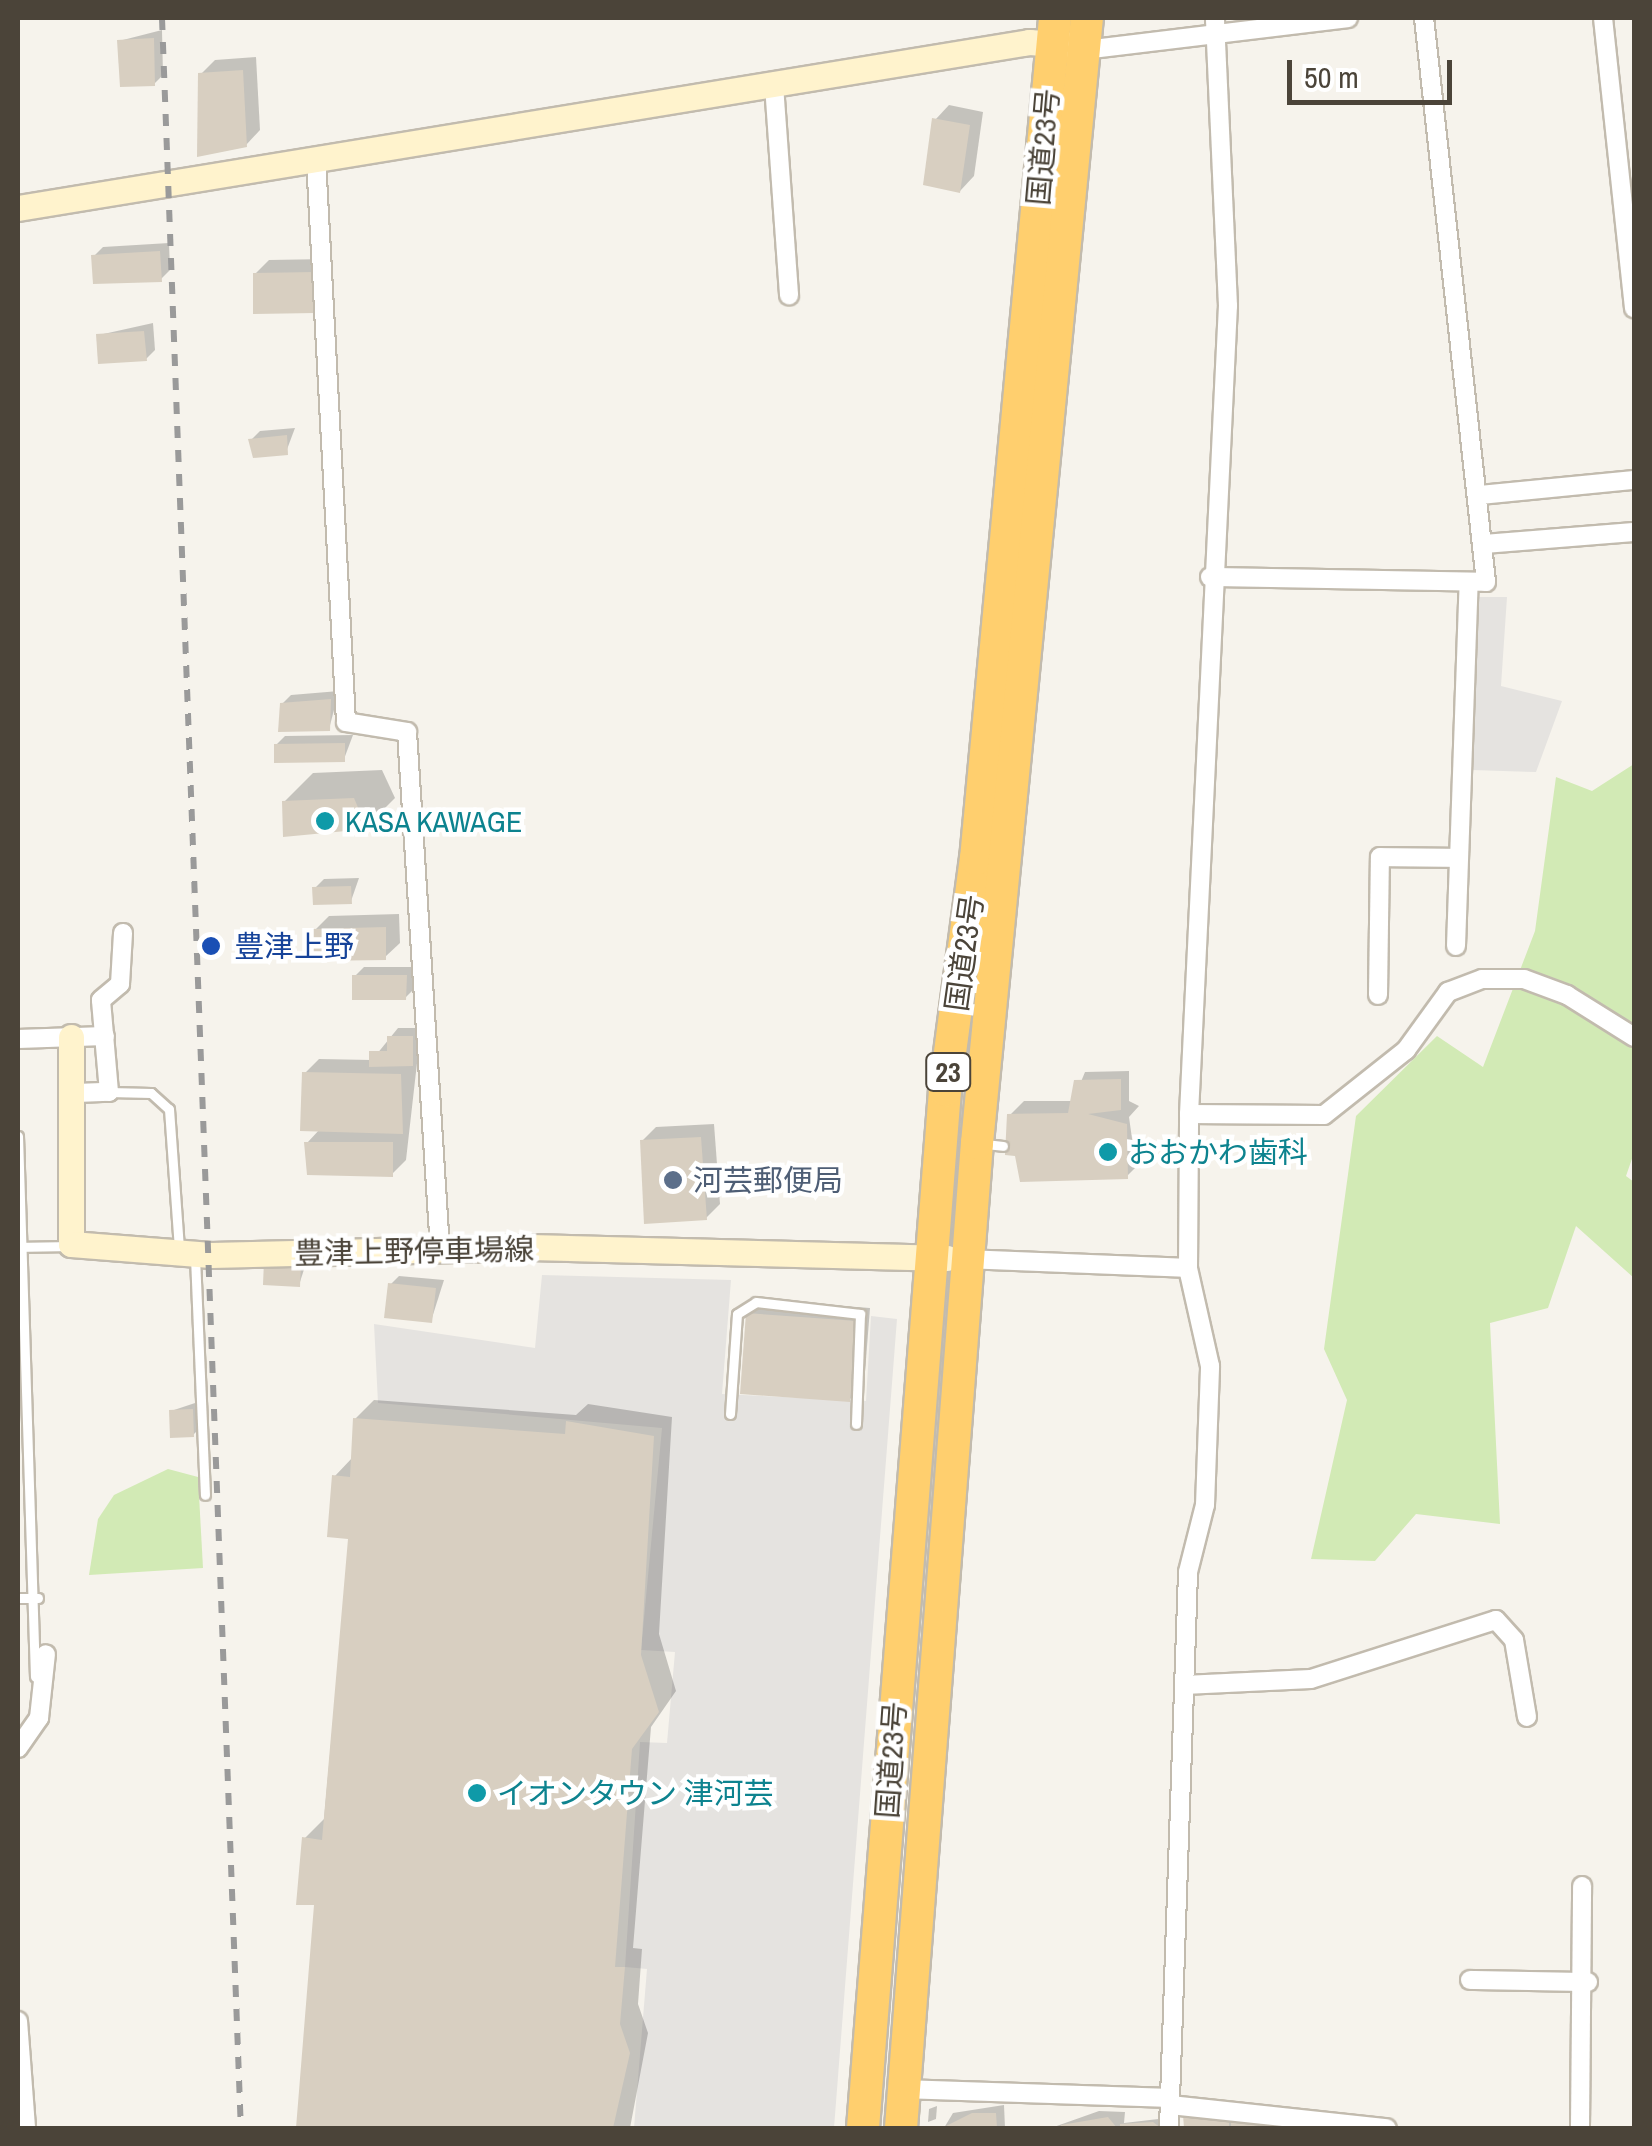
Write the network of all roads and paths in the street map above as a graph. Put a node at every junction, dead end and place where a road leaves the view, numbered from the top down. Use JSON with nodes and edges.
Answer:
{"nodes":[{"id":1,"x":1348,"y":18,"type":"edge"},
{"id":2,"x":1424,"y":18,"type":"edge"},
{"id":3,"x":1603,"y":18,"type":"edge"},
{"id":4,"x":1215,"y":26,"type":"edge"},
{"id":5,"x":1070,"y":31,"type":"edge"},
{"id":6,"x":774,"y":84,"type":"junction"},
{"id":7,"x":316,"y":159,"type":"junction"},
{"id":8,"x":1628,"y":184,"type":"edge"},
{"id":9,"x":18,"y":208,"type":"edge"},
{"id":10,"x":1633,"y":280,"type":"edge"},
{"id":11,"x":789,"y":295,"type":"dead end"},
{"id":12,"x":1634,"y":308,"type":"edge"},
{"id":13,"x":1634,"y":480,"type":"edge"},
{"id":14,"x":1480,"y":495,"type":"junction"},
{"id":15,"x":1634,"y":532,"type":"edge"},
{"id":16,"x":1484,"y":544,"type":"junction"},
{"id":17,"x":1210,"y":577,"type":"junction"},
{"id":18,"x":1468,"y":582,"type":"junction"},
{"id":19,"x":1460,"y":858,"type":"junction"},
{"id":20,"x":124,"y":933,"type":"dead end"},
{"id":21,"x":1456,"y":946,"type":"dead end"},
{"id":22,"x":1378,"y":995,"type":"dead end"},
{"id":23,"x":105,"y":1036,"type":"junction"},
{"id":24,"x":1634,"y":1037,"type":"edge"},
{"id":25,"x":72,"y":1038,"type":"junction"},
{"id":26,"x":18,"y":1039,"type":"edge"},
{"id":27,"x":109,"y":1092,"type":"junction"},
{"id":28,"x":76,"y":1093,"type":"junction"},
{"id":29,"x":1189,"y":1114,"type":"junction"},
{"id":30,"x":18,"y":1136,"type":"edge"},
{"id":31,"x":71,"y":1244,"type":"junction"},
{"id":32,"x":22,"y":1247,"type":"edge"},
{"id":33,"x":440,"y":1249,"type":"junction"},
{"id":34,"x":187,"y":1251,"type":"junction"},
{"id":35,"x":933,"y":1256,"type":"junction"},
{"id":36,"x":967,"y":1259,"type":"junction"},
{"id":37,"x":1188,"y":1268,"type":"junction"},
{"id":38,"x":730,"y":1414,"type":"dead end"},
{"id":39,"x":856,"y":1424,"type":"dead end"},
{"id":40,"x":204,"y":1494,"type":"dead end"},
{"id":41,"x":18,"y":1598,"type":"edge"},
{"id":42,"x":38,"y":1598,"type":"junction"},
{"id":43,"x":46,"y":1654,"type":"dead end"},
{"id":44,"x":1184,"y":1685,"type":"junction"},
{"id":45,"x":1527,"y":1717,"type":"dead end"},
{"id":46,"x":38,"y":1718,"type":"junction"},
{"id":47,"x":18,"y":1748,"type":"edge"},
{"id":48,"x":1582,"y":1886,"type":"dead end"},
{"id":49,"x":1470,"y":1980,"type":"dead end"},
{"id":50,"x":1588,"y":1982,"type":"junction"},
{"id":51,"x":18,"y":2021,"type":"edge"},
{"id":52,"x":903,"y":2088,"type":"junction"},
{"id":53,"x":1170,"y":2102,"type":"junction"},
{"id":54,"x":26,"y":2128,"type":"edge"},
{"id":55,"x":863,"y":2128,"type":"edge"},
{"id":56,"x":901,"y":2128,"type":"edge"},
{"id":57,"x":1169,"y":2128,"type":"edge"},
{"id":58,"x":1387,"y":2128,"type":"edge"},
{"id":59,"x":1580,"y":2128,"type":"edge"}],
"edges":[{"from":1,"to":4,"type":"street"},
{"from":2,"to":14,"type":"street"},
{"from":3,"to":8,"type":"street"},
{"from":4,"to":5,"type":"street"},
{"from":4,"to":17,"type":"street"},
{"from":5,"to":6,"type":"main road"},
{"from":5,"to":35,"type":"highway","name":"国道23号","number":"23"},
{"from":5,"to":36,"type":"highway","name":"国道23号","number":"23"},
{"from":6,"to":7,"type":"main road"},
{"from":6,"to":11,"type":"street"},
{"from":7,"to":9,"type":"main road"},
{"from":7,"to":33,"type":"street"},
{"from":8,"to":10,"type":"street"},
{"from":10,"to":12,"type":"street"},
{"from":13,"to":14,"type":"street"},
{"from":14,"to":16,"type":"street"},
{"from":15,"to":16,"type":"street"},
{"from":16,"to":18,"type":"street"},
{"from":17,"to":18,"type":"street"},
{"from":17,"to":29,"type":"street"},
{"from":18,"to":19,"type":"street"},
{"from":19,"to":21,"type":"street"},
{"from":19,"to":22,"type":"street"},
{"from":20,"to":23,"type":"street"},
{"from":23,"to":25,"type":"street"},
{"from":23,"to":27,"type":"street"},
{"from":24,"to":29,"type":"street"},
{"from":25,"to":26,"type":"street"},
{"from":25,"to":28,"type":"main road"},
{"from":27,"to":28,"type":"street"},
{"from":27,"to":34,"type":"lane"},
{"from":28,"to":31,"type":"main road"},
{"from":29,"to":37,"type":"street"},
{"from":30,"to":32,"type":"lane"},
{"from":31,"to":32,"type":"lane"},
{"from":31,"to":34,"type":"main road","name":"豊津上野停車場線"},
{"from":32,"to":42,"type":"lane"},
{"from":33,"to":34,"type":"main road","name":"豊津上野停車場線"},
{"from":33,"to":35,"type":"main road","name":"豊津上野停車場線"},
{"from":34,"to":40,"type":"lane"},
{"from":35,"to":36,"type":"main road","name":"豊津上野停車場線"},
{"from":35,"to":55,"type":"highway","name":"国道23号","number":"23"},
{"from":36,"to":37,"type":"street"},
{"from":36,"to":52,"type":"highway","name":"国道23号","number":"23"},
{"from":37,"to":44,"type":"street"},
{"from":38,"to":39,"type":"lane"},
{"from":41,"to":42,"type":"lane"},
{"from":42,"to":46,"type":"lane"},
{"from":43,"to":46,"type":"street"},
{"from":44,"to":45,"type":"street"},
{"from":44,"to":53,"type":"street"},
{"from":46,"to":47,"type":"street"},
{"from":48,"to":50,"type":"street"},
{"from":49,"to":50,"type":"street"},
{"from":50,"to":59,"type":"street"},
{"from":51,"to":54,"type":"street"},
{"from":52,"to":53,"type":"street"},
{"from":52,"to":56,"type":"highway","name":"国道23号","number":"23"},
{"from":53,"to":57,"type":"street"},
{"from":53,"to":58,"type":"street"}]}
